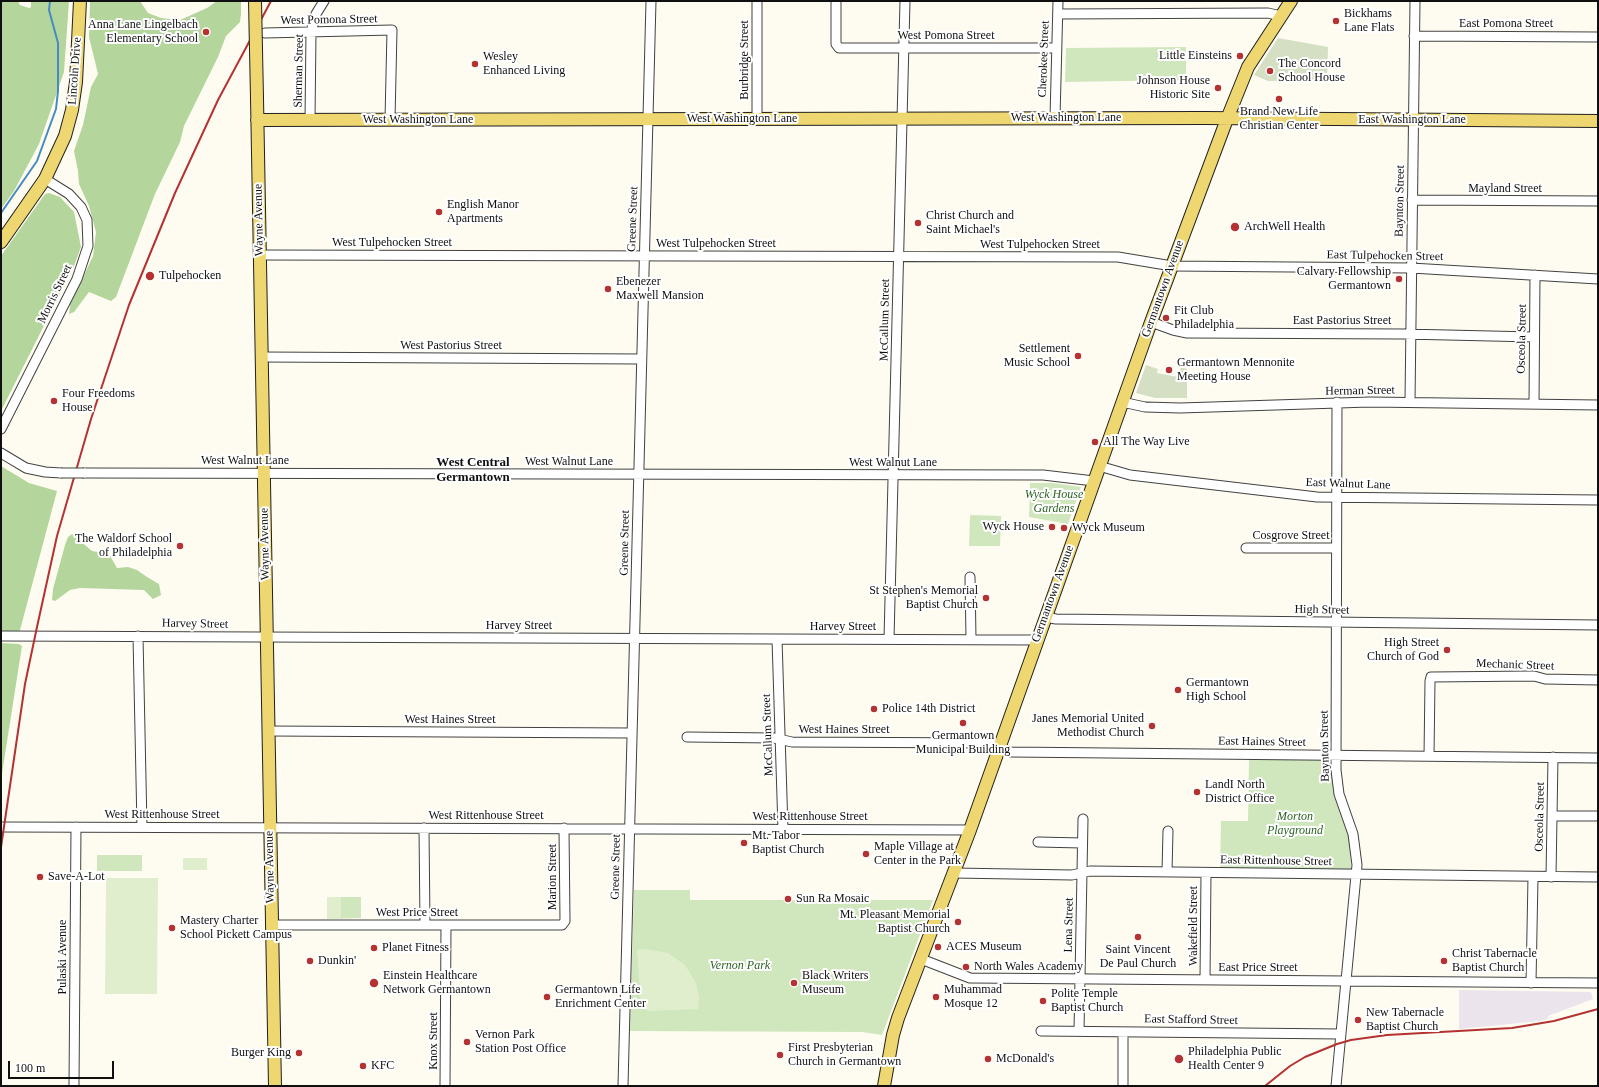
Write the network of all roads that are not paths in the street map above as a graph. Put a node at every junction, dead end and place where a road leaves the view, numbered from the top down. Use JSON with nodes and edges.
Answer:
{"nodes":[{"id":1,"x":80,"y":1,"type":"edge"},
{"id":2,"x":255,"y":1,"type":"edge"},
{"id":3,"x":324,"y":1,"type":"edge"},
{"id":4,"x":651,"y":1,"type":"edge"},
{"id":5,"x":757,"y":1,"type":"edge"},
{"id":6,"x":836,"y":1,"type":"edge"},
{"id":7,"x":905,"y":1,"type":"edge"},
{"id":8,"x":1058,"y":1,"type":"edge"},
{"id":9,"x":1291,"y":1,"type":"edge"},
{"id":10,"x":1415,"y":1,"type":"edge"},
{"id":11,"x":1058,"y":14,"type":"junction"},
{"id":12,"x":1281,"y":16,"type":"junction"},
{"id":13,"x":311,"y":32,"type":"junction"},
{"id":14,"x":265,"y":33,"type":"dead end"},
{"id":15,"x":1414,"y":36,"type":"junction"},
{"id":16,"x":1598,"y":37,"type":"edge"},
{"id":17,"x":904,"y":48,"type":"junction"},
{"id":18,"x":1056,"y":48,"type":"junction"},
{"id":19,"x":1055,"y":118,"type":"junction"},
{"id":20,"x":648,"y":119,"type":"junction"},
{"id":21,"x":757,"y":119,"type":"junction"},
{"id":22,"x":903,"y":119,"type":"junction"},
{"id":23,"x":1227,"y":119,"type":"junction"},
{"id":24,"x":257,"y":120,"type":"junction"},
{"id":25,"x":310,"y":120,"type":"junction"},
{"id":26,"x":390,"y":120,"type":"junction"},
{"id":27,"x":1413,"y":120,"type":"junction"},
{"id":28,"x":1598,"y":121,"type":"edge"},
{"id":29,"x":45,"y":179,"type":"junction"},
{"id":30,"x":1412,"y":200,"type":"junction"},
{"id":31,"x":1598,"y":201,"type":"edge"},
{"id":32,"x":1,"y":242,"type":"edge"},
{"id":33,"x":259,"y":255,"type":"junction"},
{"id":34,"x":644,"y":256,"type":"junction"},
{"id":35,"x":899,"y":257,"type":"junction"},
{"id":36,"x":1172,"y":266,"type":"junction"},
{"id":37,"x":1411,"y":268,"type":"junction"},
{"id":38,"x":1535,"y":275,"type":"junction"},
{"id":39,"x":1598,"y":279,"type":"edge"},
{"id":40,"x":1151,"y":322,"type":"junction"},
{"id":41,"x":1411,"y":334,"type":"junction"},
{"id":42,"x":1534,"y":337,"type":"junction"},
{"id":43,"x":261,"y":357,"type":"junction"},
{"id":44,"x":641,"y":359,"type":"junction"},
{"id":45,"x":1122,"y":402,"type":"junction"},
{"id":46,"x":1337,"y":402,"type":"junction"},
{"id":47,"x":1410,"y":402,"type":"junction"},
{"id":48,"x":1534,"y":404,"type":"junction"},
{"id":49,"x":1598,"y":405,"type":"edge"},
{"id":50,"x":1,"y":429,"type":"edge"},
{"id":51,"x":1,"y":453,"type":"edge"},
{"id":52,"x":1099,"y":466,"type":"junction"},
{"id":53,"x":263,"y":474,"type":"junction"},
{"id":54,"x":638,"y":474,"type":"junction"},
{"id":55,"x":893,"y":475,"type":"junction"},
{"id":56,"x":1094,"y":481,"type":"junction"},
{"id":57,"x":1337,"y":497,"type":"junction"},
{"id":58,"x":1598,"y":500,"type":"edge"},
{"id":59,"x":1246,"y":548,"type":"dead end"},
{"id":60,"x":1336,"y":548,"type":"junction"},
{"id":61,"x":970,"y":577,"type":"dead end"},
{"id":62,"x":1045,"y":617,"type":"junction"},
{"id":63,"x":1336,"y":623,"type":"junction"},
{"id":64,"x":1598,"y":625,"type":"edge"},
{"id":65,"x":1,"y":636,"type":"edge"},
{"id":66,"x":138,"y":636,"type":"junction"},
{"id":67,"x":266,"y":637,"type":"junction"},
{"id":68,"x":634,"y":638,"type":"junction"},
{"id":69,"x":777,"y":639,"type":"junction"},
{"id":70,"x":889,"y":639,"type":"junction"},
{"id":71,"x":971,"y":639,"type":"junction"},
{"id":72,"x":1037,"y":640,"type":"junction"},
{"id":73,"x":1598,"y":680,"type":"edge"},
{"id":74,"x":268,"y":731,"type":"junction"},
{"id":75,"x":631,"y":733,"type":"junction"},
{"id":76,"x":687,"y":737,"type":"dead end"},
{"id":77,"x":780,"y":740,"type":"junction"},
{"id":78,"x":1000,"y":746,"type":"junction"},
{"id":79,"x":1336,"y":755,"type":"junction"},
{"id":80,"x":1430,"y":756,"type":"junction"},
{"id":81,"x":1553,"y":757,"type":"junction"},
{"id":82,"x":1598,"y":758,"type":"edge"},
{"id":83,"x":1552,"y":816,"type":"junction"},
{"id":84,"x":1596,"y":816,"type":"dead end"},
{"id":85,"x":1083,"y":819,"type":"dead end"},
{"id":86,"x":1,"y":827,"type":"edge"},
{"id":87,"x":76,"y":827,"type":"junction"},
{"id":88,"x":142,"y":827,"type":"junction"},
{"id":89,"x":270,"y":828,"type":"junction"},
{"id":90,"x":424,"y":828,"type":"junction"},
{"id":91,"x":564,"y":828,"type":"junction"},
{"id":92,"x":629,"y":829,"type":"junction"},
{"id":93,"x":783,"y":829,"type":"junction"},
{"id":94,"x":970,"y":830,"type":"junction"},
{"id":95,"x":1168,"y":831,"type":"dead end"},
{"id":96,"x":1038,"y":842,"type":"dead end"},
{"id":97,"x":1082,"y":843,"type":"junction"},
{"id":98,"x":1167,"y":872,"type":"junction"},
{"id":99,"x":954,"y":873,"type":"junction"},
{"id":100,"x":1082,"y":873,"type":"junction"},
{"id":101,"x":1206,"y":873,"type":"junction"},
{"id":102,"x":1356,"y":874,"type":"junction"},
{"id":103,"x":1533,"y":877,"type":"junction"},
{"id":104,"x":1551,"y":877,"type":"junction"},
{"id":105,"x":1598,"y":877,"type":"edge"},
{"id":106,"x":564,"y":924,"type":"joint"},
{"id":107,"x":271,"y":925,"type":"junction"},
{"id":108,"x":425,"y":925,"type":"junction"},
{"id":109,"x":446,"y":925,"type":"junction"},
{"id":110,"x":921,"y":959,"type":"junction"},
{"id":111,"x":1080,"y":979,"type":"junction"},
{"id":112,"x":1205,"y":980,"type":"junction"},
{"id":113,"x":1346,"y":981,"type":"junction"},
{"id":114,"x":1531,"y":983,"type":"junction"},
{"id":115,"x":1598,"y":984,"type":"edge"},
{"id":116,"x":1040,"y":1031,"type":"dead end"},
{"id":117,"x":1079,"y":1031,"type":"junction"},
{"id":118,"x":1124,"y":1032,"type":"junction"},
{"id":119,"x":1341,"y":1034,"type":"junction"},
{"id":120,"x":74,"y":1086,"type":"edge"},
{"id":121,"x":275,"y":1086,"type":"edge"},
{"id":122,"x":445,"y":1086,"type":"edge"},
{"id":123,"x":623,"y":1086,"type":"edge"},
{"id":124,"x":884,"y":1086,"type":"edge"},
{"id":125,"x":1123,"y":1086,"type":"edge"},
{"id":126,"x":1336,"y":1086,"type":"edge"}],
"edges":[{"from":1,"to":29,"type":"main road","name":"Lincoln Drive"},
{"from":2,"to":24,"type":"main road","name":"Wayne Avenue","bridge":true},
{"from":3,"to":13,"type":"street","name":"Sherman Street"},
{"from":4,"to":20,"type":"street","name":"Greene Street"},
{"from":5,"to":21,"type":"street","name":"Burbridge Street"},
{"from":6,"to":17,"type":"street","name":"West Pomona Street"},
{"from":7,"to":17,"type":"street","name":"McCallum Street"},
{"from":8,"to":11,"type":"street","name":"Cherokee Street"},
{"from":9,"to":12,"type":"main road","name":"Germantown Avenue"},
{"from":10,"to":15,"type":"street","name":"Baynton Street"},
{"from":11,"to":12,"type":"street"},
{"from":11,"to":18,"type":"street","name":"Cherokee Street"},
{"from":12,"to":23,"type":"main road","name":"Germantown Avenue"},
{"from":13,"to":14,"type":"street","name":"West Pomona Street"},
{"from":13,"to":25,"type":"street","name":"Sherman Street"},
{"from":13,"to":26,"type":"street","name":"West Pomona Street"},
{"from":15,"to":16,"type":"street","name":"East Pomona Street"},
{"from":15,"to":27,"type":"street","name":"Baynton Street"},
{"from":17,"to":18,"type":"street","name":"West Pomona Street"},
{"from":17,"to":22,"type":"street","name":"McCallum Street"},
{"from":18,"to":19,"type":"street","name":"Cherokee Street"},
{"from":19,"to":22,"type":"main road","name":"West Washington Lane"},
{"from":19,"to":23,"type":"main road","name":"West Washington Lane"},
{"from":20,"to":21,"type":"main road","name":"West Washington Lane"},
{"from":20,"to":26,"type":"main road","name":"West Washington Lane"},
{"from":20,"to":34,"type":"street","name":"Greene Street"},
{"from":21,"to":22,"type":"main road","name":"West Washington Lane"},
{"from":22,"to":35,"type":"street","name":"McCallum Street"},
{"from":23,"to":27,"type":"main road","name":"East Washington Lane"},
{"from":23,"to":36,"type":"main road","name":"Germantown Avenue"},
{"from":24,"to":25,"type":"main road","name":"West Washington Lane"},
{"from":24,"to":33,"type":"main road","name":"Wayne Avenue"},
{"from":25,"to":26,"type":"main road","name":"West Washington Lane"},
{"from":27,"to":28,"type":"main road","name":"East Washington Lane"},
{"from":27,"to":30,"type":"street","name":"Baynton Street"},
{"from":29,"to":32,"type":"main road","name":"Lincoln Drive"},
{"from":29,"to":50,"type":"street","name":"Morris Street"},
{"from":30,"to":31,"type":"street","name":"Mayland Street"},
{"from":30,"to":37,"type":"street","name":"Baynton Street"},
{"from":33,"to":34,"type":"street","name":"West Tulpehocken Street"},
{"from":33,"to":43,"type":"main road","name":"Wayne Avenue"},
{"from":34,"to":35,"type":"street","name":"West Tulpehocken Street"},
{"from":34,"to":44,"type":"street","name":"Greene Street"},
{"from":35,"to":36,"type":"street","name":"West Tulpehocken Street"},
{"from":35,"to":55,"type":"street","name":"McCallum Street"},
{"from":36,"to":37,"type":"street","name":"East Tulpehocken Street"},
{"from":36,"to":40,"type":"main road","name":"Germantown Avenue"},
{"from":37,"to":38,"type":"street","name":"East Tulpehocken Street"},
{"from":37,"to":41,"type":"street","name":"Baynton Street"},
{"from":38,"to":39,"type":"street","name":"East Tulpehocken Street"},
{"from":38,"to":42,"type":"street","name":"Osceola Street"},
{"from":40,"to":41,"type":"street","name":"East Pastorius Street"},
{"from":40,"to":45,"type":"main road","name":"Germantown Avenue"},
{"from":41,"to":42,"type":"street","name":"East Pastorius Street"},
{"from":41,"to":47,"type":"street","name":"Baynton Street"},
{"from":42,"to":48,"type":"street","name":"Osceola Street"},
{"from":43,"to":44,"type":"street","name":"West Pastorius Street"},
{"from":43,"to":53,"type":"main road","name":"Wayne Avenue"},
{"from":44,"to":54,"type":"street","name":"Greene Street"},
{"from":45,"to":46,"type":"street","name":"Herman Street"},
{"from":45,"to":52,"type":"main road","name":"Germantown Avenue"},
{"from":46,"to":47,"type":"street","name":"Herman Street"},
{"from":46,"to":57,"type":"street","name":"Baynton Street"},
{"from":47,"to":48,"type":"street","name":"Herman Street"},
{"from":48,"to":49,"type":"street","name":"Herman Street"},
{"from":51,"to":53,"type":"street","name":"West Walnut Lane","bridge":true},
{"from":52,"to":56,"type":"main road","name":"Germantown Avenue"},
{"from":52,"to":57,"type":"street","name":"East Walnut Lane"},
{"from":53,"to":54,"type":"street","name":"West Walnut Lane"},
{"from":53,"to":67,"type":"main road","name":"Wayne Avenue"},
{"from":54,"to":55,"type":"street","name":"West Walnut Lane"},
{"from":54,"to":68,"type":"street","name":"Greene Street"},
{"from":55,"to":56,"type":"street","name":"West Walnut Lane"},
{"from":55,"to":70,"type":"street","name":"McCallum Street"},
{"from":56,"to":62,"type":"main road","name":"Germantown Avenue"},
{"from":57,"to":58,"type":"street","name":"East Walnut Lane"},
{"from":57,"to":60,"type":"street","name":"Baynton Street"},
{"from":59,"to":60,"type":"street","name":"Cosgrove Street"},
{"from":60,"to":63,"type":"street","name":"Baynton Street"},
{"from":61,"to":71,"type":"street"},
{"from":62,"to":63,"type":"street","name":"High Street"},
{"from":62,"to":72,"type":"main road","name":"Germantown Avenue"},
{"from":63,"to":64,"type":"street","name":"High Street"},
{"from":63,"to":79,"type":"street","name":"Baynton Street"},
{"from":65,"to":66,"type":"street","name":"Harvey Street"},
{"from":66,"to":67,"type":"street","name":"Harvey Street"},
{"from":66,"to":88,"type":"street"},
{"from":67,"to":68,"type":"street","name":"Harvey Street"},
{"from":67,"to":74,"type":"main road","name":"Wayne Avenue"},
{"from":68,"to":69,"type":"street","name":"Harvey Street"},
{"from":68,"to":75,"type":"street","name":"Greene Street"},
{"from":69,"to":70,"type":"street","name":"Harvey Street"},
{"from":69,"to":77,"type":"street","name":"McCallum Street"},
{"from":70,"to":71,"type":"street","name":"Harvey Street"},
{"from":71,"to":72,"type":"street","name":"Harvey Street"},
{"from":72,"to":78,"type":"main road","name":"Germantown Avenue"},
{"from":73,"to":80,"type":"street","name":"Mechanic Street"},
{"from":74,"to":75,"type":"street","name":"West Haines Street"},
{"from":74,"to":89,"type":"main road","name":"Wayne Avenue"},
{"from":75,"to":92,"type":"street","name":"Greene Street"},
{"from":76,"to":77,"type":"street","name":"West Haines Street"},
{"from":77,"to":78,"type":"street","name":"West Haines Street"},
{"from":77,"to":93,"type":"street","name":"McCallum Street"},
{"from":78,"to":79,"type":"street","name":"East Haines Street"},
{"from":78,"to":94,"type":"main road","name":"Germantown Avenue"},
{"from":79,"to":80,"type":"street","name":"East Haines Street"},
{"from":79,"to":102,"type":"street","name":"Baynton Street"},
{"from":80,"to":81,"type":"street","name":"East Haines Street"},
{"from":81,"to":82,"type":"street","name":"East Haines Street"},
{"from":81,"to":83,"type":"street","name":"Osceola Street"},
{"from":83,"to":84,"type":"street"},
{"from":83,"to":104,"type":"street","name":"Osceola Street"},
{"from":85,"to":97,"type":"street","name":"Lena Street"},
{"from":86,"to":87,"type":"street","name":"West Rittenhouse Street"},
{"from":87,"to":88,"type":"street","name":"West Rittenhouse Street"},
{"from":87,"to":120,"type":"street","name":"Pulaski Avenue"},
{"from":88,"to":89,"type":"street","name":"West Rittenhouse Street"},
{"from":89,"to":90,"type":"street","name":"West Rittenhouse Street"},
{"from":89,"to":107,"type":"main road","name":"Wayne Avenue"},
{"from":90,"to":91,"type":"street","name":"West Rittenhouse Street"},
{"from":90,"to":108,"type":"street"},
{"from":91,"to":92,"type":"street","name":"West Rittenhouse Street"},
{"from":91,"to":106,"type":"street","name":"Marion Street"},
{"from":92,"to":93,"type":"street","name":"West Rittenhouse Street"},
{"from":92,"to":123,"type":"street","name":"Greene Street"},
{"from":93,"to":94,"type":"street","name":"West Rittenhouse Street"},
{"from":94,"to":99,"type":"main road","name":"Germantown Avenue"},
{"from":95,"to":98,"type":"street"},
{"from":96,"to":97,"type":"street"},
{"from":97,"to":100,"type":"street","name":"Lena Street"},
{"from":98,"to":100,"type":"street","name":"East Rittenhouse Street"},
{"from":98,"to":101,"type":"street","name":"East Rittenhouse Street"},
{"from":99,"to":100,"type":"street","name":"East Rittenhouse Street"},
{"from":99,"to":110,"type":"main road","name":"Germantown Avenue"},
{"from":100,"to":111,"type":"street","name":"Lena Street"},
{"from":101,"to":102,"type":"street","name":"East Rittenhouse Street"},
{"from":101,"to":112,"type":"street","name":"Wakefield Street"},
{"from":102,"to":103,"type":"street","name":"East Rittenhouse Street"},
{"from":102,"to":113,"type":"street","name":"Baynton Street"},
{"from":103,"to":104,"type":"street","name":"East Rittenhouse Street"},
{"from":103,"to":114,"type":"street"},
{"from":104,"to":105,"type":"street","name":"East Rittenhouse Street"},
{"from":106,"to":109,"type":"street","name":"West Price Street"},
{"from":107,"to":108,"type":"street","name":"West Price Street"},
{"from":107,"to":121,"type":"main road","name":"Wayne Avenue"},
{"from":108,"to":109,"type":"street","name":"West Price Street"},
{"from":109,"to":122,"type":"street","name":"Knox Street"},
{"from":110,"to":111,"type":"street","name":"East Price Street"},
{"from":110,"to":124,"type":"main road","name":"Germantown Avenue"},
{"from":111,"to":112,"type":"street","name":"East Price Street"},
{"from":111,"to":117,"type":"street","name":"Lena Street"},
{"from":112,"to":113,"type":"street","name":"East Price Street"},
{"from":113,"to":114,"type":"street","name":"East Price Street"},
{"from":113,"to":119,"type":"street","name":"Baynton Street"},
{"from":114,"to":115,"type":"street","name":"East Price Street"},
{"from":116,"to":117,"type":"street","name":"East Stafford Street"},
{"from":117,"to":118,"type":"street","name":"East Stafford Street"},
{"from":118,"to":119,"type":"street","name":"East Stafford Street"},
{"from":118,"to":125,"type":"street"},
{"from":119,"to":126,"type":"street","name":"Baynton Street"}]}
